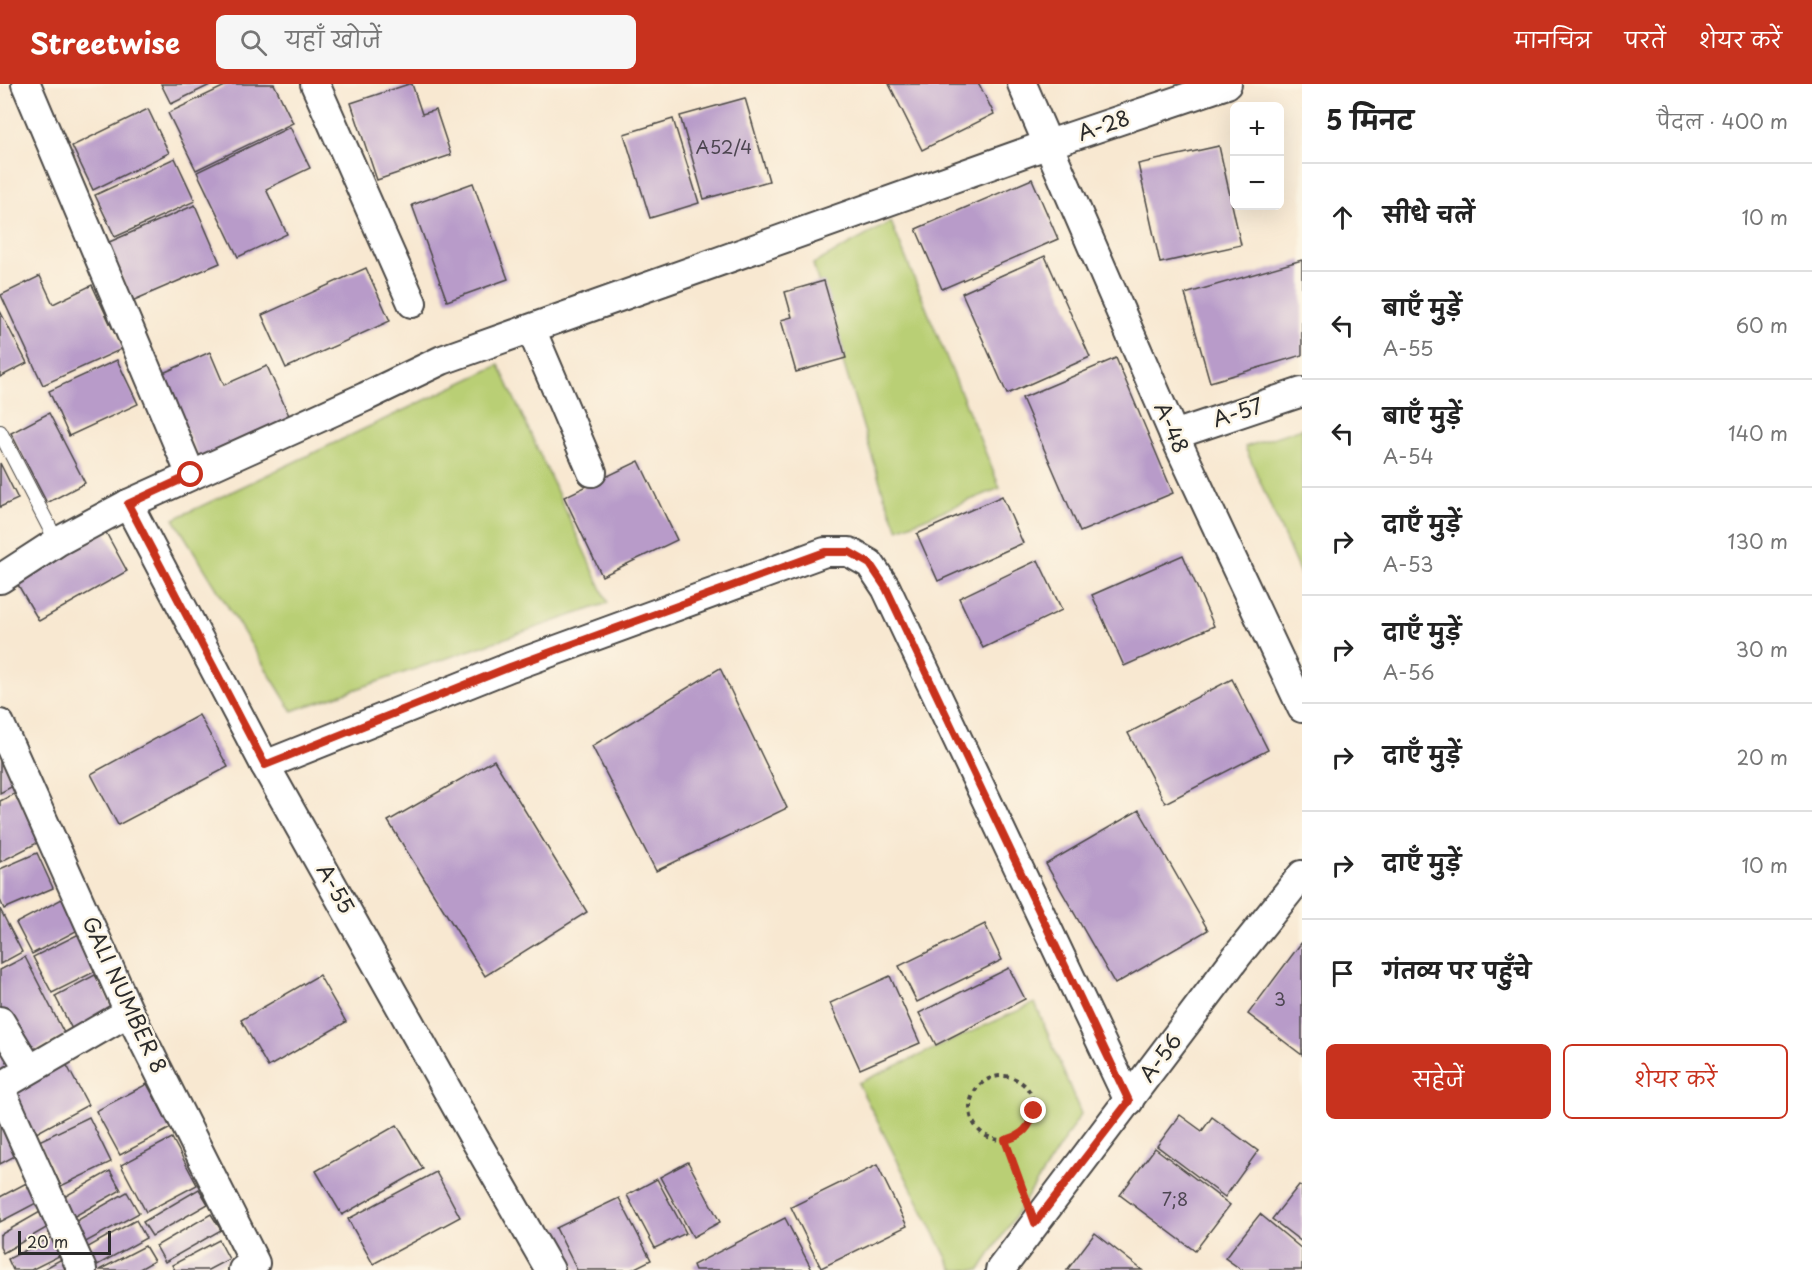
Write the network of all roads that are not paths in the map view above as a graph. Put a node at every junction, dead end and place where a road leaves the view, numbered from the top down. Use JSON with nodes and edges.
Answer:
{"nodes":[{"id":1,"x":26,"y":84,"type":"edge"},
{"id":2,"x":315,"y":84,"type":"edge"},
{"id":3,"x":1022,"y":84,"type":"edge"},
{"id":4,"x":1227,"y":84,"type":"edge"},
{"id":5,"x":1049,"y":144,"type":"junction"},
{"id":6,"x":412,"y":303,"type":"dead end"},
{"id":7,"x":531,"y":329,"type":"junction"},
{"id":8,"x":1302,"y":392,"type":"edge"},
{"id":9,"x":0,"y":432,"type":"edge"},
{"id":10,"x":1174,"y":435,"type":"junction"},
{"id":11,"x":592,"y":472,"type":"dead end"},
{"id":12,"x":191,"y":475,"type":"junction"},
{"id":13,"x":128,"y":504,"type":"junction"},
{"id":14,"x":57,"y":542,"type":"junction"},
{"id":15,"x":0,"y":579,"type":"edge"},
{"id":16,"x":1302,"y":708,"type":"edge"},
{"id":17,"x":0,"y":724,"type":"edge"},
{"id":18,"x":265,"y":765,"type":"junction"},
{"id":19,"x":1302,"y":875,"type":"edge"},
{"id":20,"x":129,"y":1012,"type":"junction"},
{"id":21,"x":0,"y":1021,"type":"edge"},
{"id":22,"x":29,"y":1069,"type":"junction"},
{"id":23,"x":0,"y":1088,"type":"edge"},
{"id":24,"x":1129,"y":1101,"type":"junction"},
{"id":25,"x":249,"y":1266,"type":"edge"},
{"id":26,"x":82,"y":1270,"type":"edge"},
{"id":27,"x":550,"y":1270,"type":"edge"},
{"id":28,"x":1000,"y":1270,"type":"edge"}],
"edges":[{"from":1,"to":12,"type":"street"},
{"from":2,"to":6,"type":"street"},
{"from":3,"to":5,"type":"street","name":"A-48"},
{"from":4,"to":5,"type":"street","name":"A-28"},
{"from":5,"to":7,"type":"street","name":"A-28"},
{"from":5,"to":10,"type":"street","name":"A-48"},
{"from":7,"to":11,"type":"street"},
{"from":7,"to":12,"type":"street","name":"A-28"},
{"from":8,"to":10,"type":"street","name":"A-57"},
{"from":9,"to":14,"type":"lane"},
{"from":10,"to":16,"type":"street","name":"A-48"},
{"from":12,"to":13,"type":"street","name":"A-28"},
{"from":13,"to":14,"type":"street","name":"A-28"},
{"from":13,"to":18,"type":"street","name":"A-55"},
{"from":14,"to":15,"type":"street","name":"A-28"},
{"from":17,"to":20,"type":"street","name":"GALI NUMBER 8"},
{"from":18,"to":24,"type":"street"},
{"from":18,"to":27,"type":"street","name":"A-55"},
{"from":19,"to":24,"type":"street","name":"A-56"},
{"from":20,"to":22,"type":"street"},
{"from":20,"to":25,"type":"street","name":"GALI NUMBER 8"},
{"from":21,"to":22,"type":"street"},
{"from":22,"to":23,"type":"street"},
{"from":23,"to":26,"type":"street"},
{"from":24,"to":28,"type":"street","name":"A-56"}]}
